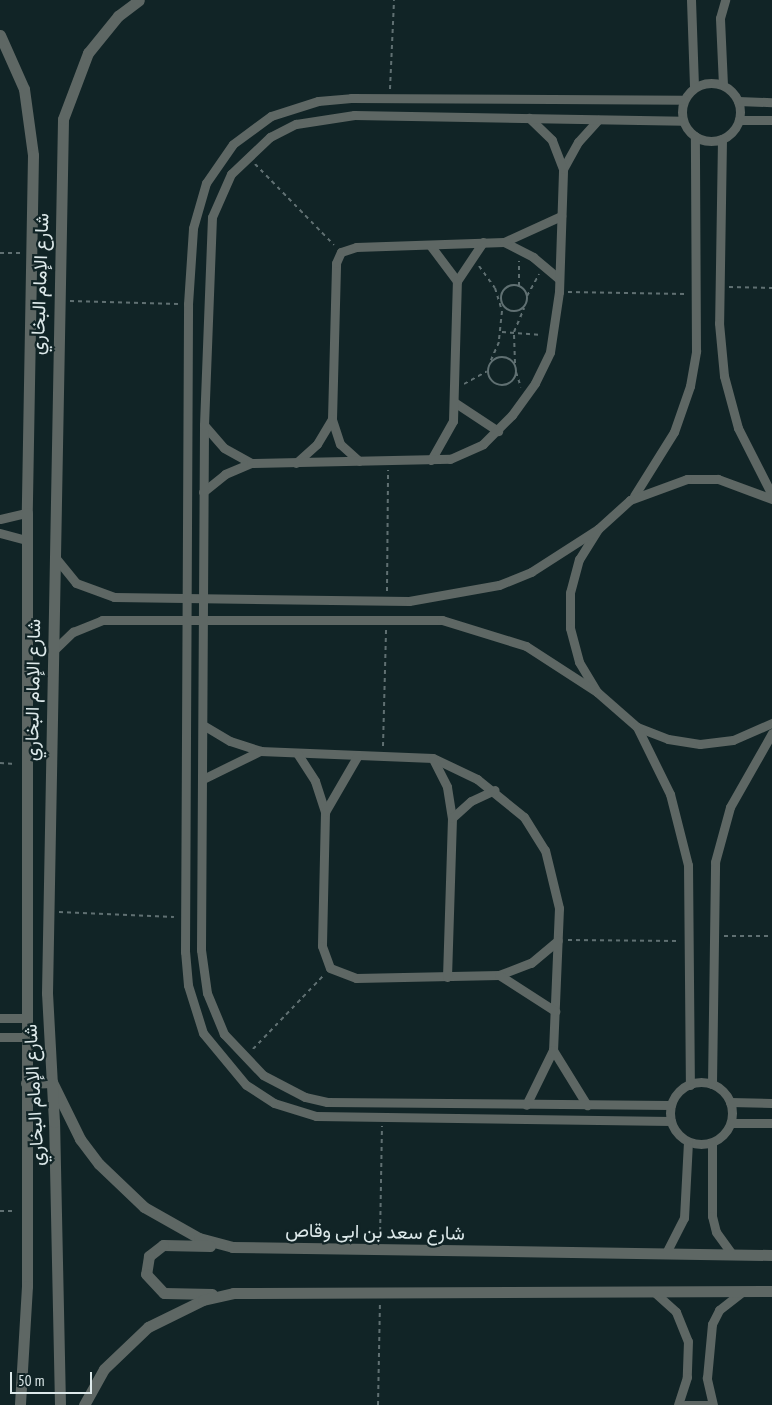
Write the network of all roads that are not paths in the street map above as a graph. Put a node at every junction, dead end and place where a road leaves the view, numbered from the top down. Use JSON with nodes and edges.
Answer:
{"nodes":[{"id":1,"x":139,"y":0,"type":"edge"},
{"id":2,"x":691,"y":0,"type":"edge"},
{"id":3,"x":725,"y":0,"type":"edge"},
{"id":4,"x":0,"y":35,"type":"edge"},
{"id":5,"x":723,"y":85,"type":"junction"},
{"id":6,"x":694,"y":87,"type":"junction"},
{"id":7,"x":684,"y":100,"type":"junction"},
{"id":8,"x":738,"y":101,"type":"junction"},
{"id":9,"x":772,"y":102,"type":"edge"},
{"id":10,"x":529,"y":118,"type":"junction"},
{"id":11,"x":598,"y":120,"type":"junction"},
{"id":12,"x":739,"y":120,"type":"junction"},
{"id":13,"x":772,"y":120,"type":"edge"},
{"id":14,"x":683,"y":121,"type":"junction"},
{"id":15,"x":694,"y":136,"type":"junction"},
{"id":16,"x":722,"y":139,"type":"junction"},
{"id":17,"x":563,"y":169,"type":"junction"},
{"id":18,"x":561,"y":216,"type":"junction"},
{"id":19,"x":483,"y":242,"type":"junction"},
{"id":20,"x":504,"y":242,"type":"junction"},
{"id":21,"x":430,"y":245,"type":"junction"},
{"id":22,"x":558,"y":278,"type":"junction"},
{"id":23,"x":457,"y":281,"type":"junction"},
{"id":24,"x":454,"y":402,"type":"junction"},
{"id":25,"x":332,"y":419,"type":"junction"},
{"id":26,"x":204,"y":425,"type":"junction"},
{"id":27,"x":498,"y":431,"type":"junction"},
{"id":28,"x":431,"y":460,"type":"junction"},
{"id":29,"x":360,"y":461,"type":"junction"},
{"id":30,"x":251,"y":463,"type":"junction"},
{"id":31,"x":296,"y":463,"type":"junction"},
{"id":32,"x":203,"y":492,"type":"junction"},
{"id":33,"x":772,"y":497,"type":"edge"},
{"id":34,"x":630,"y":500,"type":"junction"},
{"id":35,"x":27,"y":513,"type":"junction"},
{"id":36,"x":0,"y":519,"type":"edge"},
{"id":37,"x":598,"y":529,"type":"junction"},
{"id":38,"x":0,"y":533,"type":"edge"},
{"id":39,"x":27,"y":540,"type":"junction"},
{"id":40,"x":52,"y":551,"type":"junction"},
{"id":41,"x":186,"y":598,"type":"junction"},
{"id":42,"x":204,"y":598,"type":"junction"},
{"id":43,"x":186,"y":619,"type":"junction"},
{"id":44,"x":204,"y":619,"type":"junction"},
{"id":45,"x":51,"y":653,"type":"junction"},
{"id":46,"x":597,"y":692,"type":"junction"},
{"id":47,"x":772,"y":722,"type":"edge"},
{"id":48,"x":203,"y":725,"type":"junction"},
{"id":49,"x":637,"y":727,"type":"junction"},
{"id":50,"x":772,"y":733,"type":"edge"},
{"id":51,"x":260,"y":751,"type":"junction"},
{"id":52,"x":297,"y":753,"type":"junction"},
{"id":53,"x":358,"y":755,"type":"junction"},
{"id":54,"x":432,"y":758,"type":"junction"},
{"id":55,"x":203,"y":779,"type":"junction"},
{"id":56,"x":495,"y":790,"type":"junction"},
{"id":57,"x":325,"y":812,"type":"junction"},
{"id":58,"x":452,"y":818,"type":"junction"},
{"id":59,"x":558,"y":940,"type":"junction"},
{"id":60,"x":498,"y":975,"type":"junction"},
{"id":61,"x":447,"y":977,"type":"junction"},
{"id":62,"x":555,"y":1011,"type":"junction"},
{"id":63,"x":0,"y":1018,"type":"edge"},
{"id":64,"x":26,"y":1018,"type":"junction"},
{"id":65,"x":0,"y":1037,"type":"edge"},
{"id":66,"x":26,"y":1037,"type":"junction"},
{"id":67,"x":553,"y":1050,"type":"junction"},
{"id":68,"x":52,"y":1082,"type":"junction"},
{"id":69,"x":26,"y":1083,"type":"junction"},
{"id":70,"x":712,"y":1084,"type":"junction"},
{"id":71,"x":690,"y":1085,"type":"junction"},
{"id":72,"x":730,"y":1102,"type":"junction"},
{"id":73,"x":772,"y":1103,"type":"edge"},
{"id":74,"x":526,"y":1105,"type":"junction"},
{"id":75,"x":587,"y":1105,"type":"junction"},
{"id":76,"x":671,"y":1105,"type":"junction"},
{"id":77,"x":671,"y":1121,"type":"junction"},
{"id":78,"x":731,"y":1123,"type":"junction"},
{"id":79,"x":772,"y":1123,"type":"edge"},
{"id":80,"x":688,"y":1142,"type":"junction"},
{"id":81,"x":712,"y":1142,"type":"junction"},
{"id":82,"x":232,"y":1247,"type":"junction"},
{"id":83,"x":666,"y":1253,"type":"junction"},
{"id":84,"x":732,"y":1254,"type":"junction"},
{"id":85,"x":772,"y":1255,"type":"edge"},
{"id":86,"x":653,"y":1290,"type":"junction"},
{"id":87,"x":742,"y":1291,"type":"junction"},
{"id":88,"x":772,"y":1292,"type":"edge"},
{"id":89,"x":233,"y":1293,"type":"junction"},
{"id":90,"x":20,"y":1405,"type":"edge"},
{"id":91,"x":60,"y":1405,"type":"edge"},
{"id":92,"x":84,"y":1405,"type":"edge"},
{"id":93,"x":678,"y":1405,"type":"edge"},
{"id":94,"x":685,"y":1405,"type":"edge"},
{"id":95,"x":709,"y":1405,"type":"edge"},
{"id":96,"x":713,"y":1405,"type":"edge"}],
"edges":[{"from":1,"to":40,"type":"street","name":"شارع الإمام البخاري"},
{"from":2,"to":6,"type":"street"},
{"from":3,"to":5,"type":"street"},
{"from":4,"to":35,"type":"street","name":"شارع الإمام البخاري"},
{"from":5,"to":6,"type":"street"},
{"from":5,"to":8,"type":"street"},
{"from":6,"to":7,"type":"street"},
{"from":7,"to":14,"type":"street"},
{"from":7,"to":41,"type":"street"},
{"from":8,"to":9,"type":"street"},
{"from":8,"to":12,"type":"street"},
{"from":10,"to":11,"type":"street"},
{"from":10,"to":17,"type":"street"},
{"from":10,"to":26,"type":"street"},
{"from":11,"to":14,"type":"street"},
{"from":11,"to":17,"type":"street"},
{"from":12,"to":13,"type":"street"},
{"from":12,"to":16,"type":"street"},
{"from":14,"to":15,"type":"street"},
{"from":15,"to":16,"type":"street"},
{"from":15,"to":34,"type":"street"},
{"from":16,"to":33,"type":"street"},
{"from":17,"to":18,"type":"street"},
{"from":18,"to":20,"type":"street"},
{"from":18,"to":22,"type":"street"},
{"from":19,"to":20,"type":"street"},
{"from":19,"to":21,"type":"street"},
{"from":19,"to":23,"type":"street"},
{"from":20,"to":22,"type":"street"},
{"from":21,"to":23,"type":"street"},
{"from":21,"to":25,"type":"street"},
{"from":22,"to":27,"type":"street"},
{"from":23,"to":24,"type":"street"},
{"from":24,"to":27,"type":"street"},
{"from":24,"to":28,"type":"street"},
{"from":25,"to":29,"type":"street"},
{"from":25,"to":31,"type":"street"},
{"from":26,"to":30,"type":"street"},
{"from":26,"to":32,"type":"street"},
{"from":27,"to":28,"type":"street"},
{"from":28,"to":29,"type":"street"},
{"from":29,"to":31,"type":"street"},
{"from":30,"to":31,"type":"street"},
{"from":30,"to":32,"type":"street"},
{"from":32,"to":42,"type":"street"},
{"from":33,"to":34,"type":"street"},
{"from":34,"to":37,"type":"street"},
{"from":35,"to":36,"type":"street"},
{"from":35,"to":39,"type":"street","name":"شارع الإمام البخاري"},
{"from":37,"to":42,"type":"street"},
{"from":37,"to":46,"type":"street"},
{"from":38,"to":39,"type":"street"},
{"from":39,"to":64,"type":"street","name":"شارع الإمام البخاري"},
{"from":40,"to":41,"type":"street"},
{"from":40,"to":45,"type":"street","name":"شارع الإمام البخاري"},
{"from":41,"to":42,"type":"street"},
{"from":41,"to":43,"type":"street"},
{"from":42,"to":44,"type":"street"},
{"from":43,"to":44,"type":"street"},
{"from":43,"to":45,"type":"street"},
{"from":43,"to":77,"type":"street"},
{"from":44,"to":46,"type":"street"},
{"from":44,"to":48,"type":"street"},
{"from":45,"to":68,"type":"street","name":"شارع الإمام البخاري"},
{"from":46,"to":49,"type":"street"},
{"from":47,"to":49,"type":"street"},
{"from":48,"to":51,"type":"street"},
{"from":48,"to":55,"type":"street"},
{"from":49,"to":71,"type":"street"},
{"from":50,"to":70,"type":"street"},
{"from":51,"to":52,"type":"street"},
{"from":51,"to":55,"type":"street"},
{"from":52,"to":53,"type":"street"},
{"from":52,"to":57,"type":"street"},
{"from":53,"to":54,"type":"street"},
{"from":53,"to":57,"type":"street"},
{"from":54,"to":56,"type":"street"},
{"from":54,"to":58,"type":"street"},
{"from":55,"to":74,"type":"street"},
{"from":56,"to":58,"type":"street"},
{"from":56,"to":59,"type":"street"},
{"from":57,"to":61,"type":"street"},
{"from":58,"to":61,"type":"street"},
{"from":59,"to":60,"type":"street"},
{"from":59,"to":62,"type":"street"},
{"from":60,"to":61,"type":"street"},
{"from":60,"to":62,"type":"street"},
{"from":62,"to":67,"type":"street"},
{"from":63,"to":64,"type":"street"},
{"from":64,"to":66,"type":"street","name":"شارع الإمام البخاري"},
{"from":65,"to":66,"type":"street"},
{"from":66,"to":69,"type":"street","name":"شارع الإمام البخاري"},
{"from":67,"to":74,"type":"street"},
{"from":67,"to":75,"type":"street"},
{"from":68,"to":69,"type":"street"},
{"from":68,"to":82,"type":"street","name":"شارع سعد بن ابى وقاص"},
{"from":68,"to":91,"type":"street","name":"شارع الإمام البخاري"},
{"from":69,"to":90,"type":"street","name":"شارع الإمام البخاري"},
{"from":70,"to":71,"type":"street"},
{"from":70,"to":72,"type":"street"},
{"from":71,"to":76,"type":"street"},
{"from":72,"to":73,"type":"street"},
{"from":72,"to":78,"type":"street"},
{"from":74,"to":75,"type":"street"},
{"from":75,"to":76,"type":"street"},
{"from":76,"to":77,"type":"street"},
{"from":77,"to":80,"type":"street"},
{"from":78,"to":79,"type":"street"},
{"from":78,"to":81,"type":"street"},
{"from":80,"to":81,"type":"street"},
{"from":80,"to":83,"type":"street"},
{"from":81,"to":84,"type":"street"},
{"from":82,"to":83,"type":"street","name":"شارع سعد بن ابى وقاص"},
{"from":82,"to":89,"type":"street"},
{"from":83,"to":84,"type":"street","name":"شارع سعد بن ابى وقاص"},
{"from":84,"to":85,"type":"street","name":"شارع سعد بن ابى وقاص"},
{"from":86,"to":87,"type":"street"},
{"from":86,"to":89,"type":"street"},
{"from":86,"to":93,"type":"street"},
{"from":87,"to":88,"type":"street"},
{"from":87,"to":96,"type":"street"},
{"from":89,"to":92,"type":"street"},
{"from":94,"to":95,"type":"street"}]}
